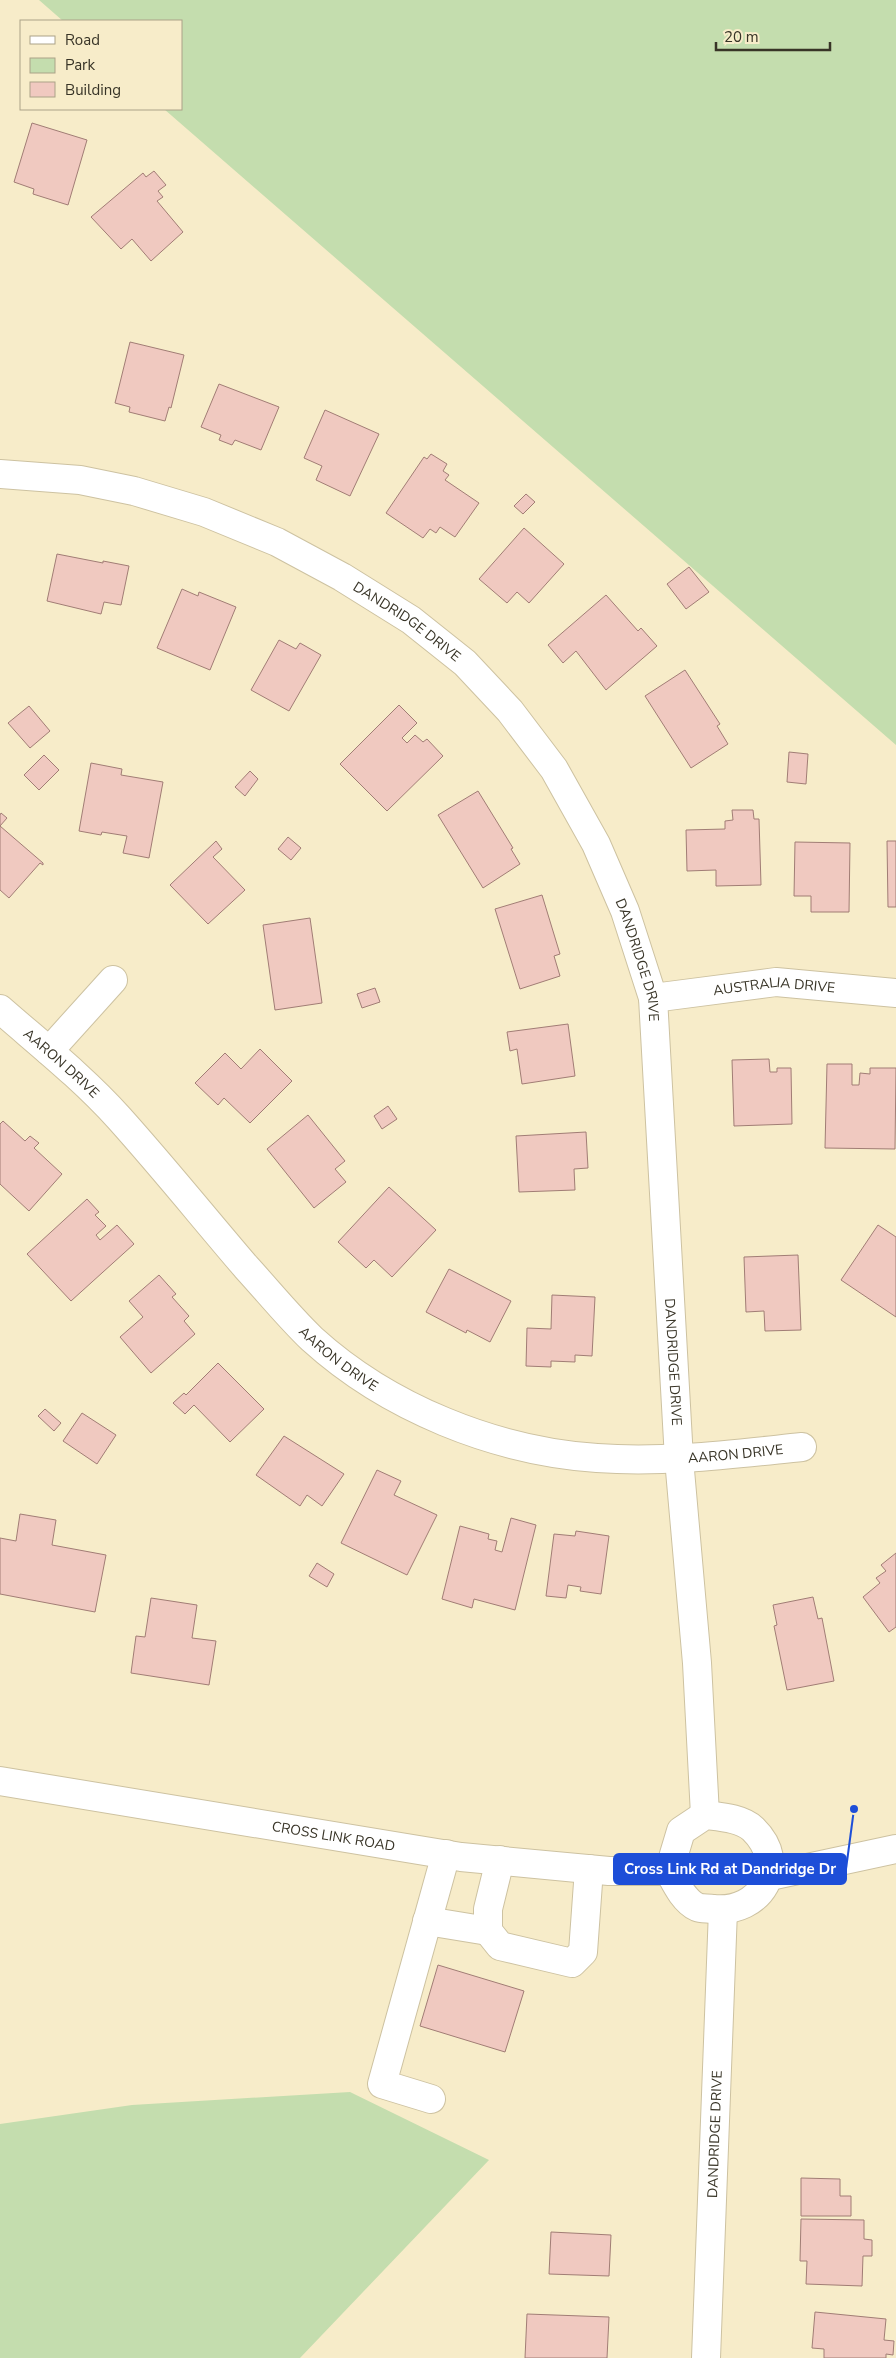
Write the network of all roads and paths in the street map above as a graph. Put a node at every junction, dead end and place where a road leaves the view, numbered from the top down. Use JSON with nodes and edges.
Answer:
{"nodes":[{"id":1,"x":0,"y":474,"type":"edge"},
{"id":2,"x":113,"y":980,"type":"dead end"},
{"id":3,"x":896,"y":993,"type":"edge"},
{"id":4,"x":653,"y":998,"type":"junction"},
{"id":5,"x":0,"y":1009,"type":"edge"},
{"id":6,"x":49,"y":1051,"type":"junction"},
{"id":7,"x":802,"y":1448,"type":"dead end"},
{"id":8,"x":679,"y":1459,"type":"junction"},
{"id":9,"x":0,"y":1781,"type":"edge"},
{"id":10,"x":705,"y":1815,"type":"junction"},
{"id":11,"x":896,"y":1849,"type":"edge"},
{"id":12,"x":446,"y":1854,"type":"junction"},
{"id":13,"x":500,"y":1860,"type":"junction"},
{"id":14,"x":589,"y":1869,"type":"junction"},
{"id":15,"x":669,"y":1871,"type":"junction"},
{"id":16,"x":770,"y":1876,"type":"junction"},
{"id":17,"x":723,"y":1910,"type":"junction"},
{"id":18,"x":427,"y":1920,"type":"junction"},
{"id":19,"x":488,"y":1931,"type":"junction"},
{"id":20,"x":431,"y":2099,"type":"dead end"},
{"id":21,"x":706,"y":2358,"type":"edge"}],
"edges":[{"from":1,"to":4,"type":"street","name":"DANDRIDGE DRIVE"},
{"from":2,"to":6,"type":"street"},
{"from":3,"to":4,"type":"street","name":"AUSTRALIA DRIVE"},
{"from":4,"to":8,"type":"street","name":"DANDRIDGE DRIVE"},
{"from":5,"to":6,"type":"street","name":"AARON DRIVE"},
{"from":6,"to":8,"type":"street","name":"AARON DRIVE"},
{"from":7,"to":8,"type":"street","name":"AARON DRIVE"},
{"from":8,"to":10,"type":"street","name":"DANDRIDGE DRIVE"},
{"from":9,"to":12,"type":"street","name":"CROSS LINK ROAD"},
{"from":10,"to":15,"type":"street"},
{"from":10,"to":16,"type":"street"},
{"from":11,"to":16,"type":"street"},
{"from":12,"to":13,"type":"street","name":"CROSS LINK ROAD"},
{"from":12,"to":18,"type":"street"},
{"from":13,"to":14,"type":"street","name":"CROSS LINK ROAD"},
{"from":13,"to":19,"type":"street"},
{"from":14,"to":15,"type":"street","name":"CROSS LINK ROAD"},
{"from":14,"to":19,"type":"street"},
{"from":15,"to":17,"type":"street"},
{"from":16,"to":17,"type":"street"},
{"from":17,"to":21,"type":"street","name":"DANDRIDGE DRIVE"},
{"from":18,"to":19,"type":"street"},
{"from":18,"to":20,"type":"street"}]}
